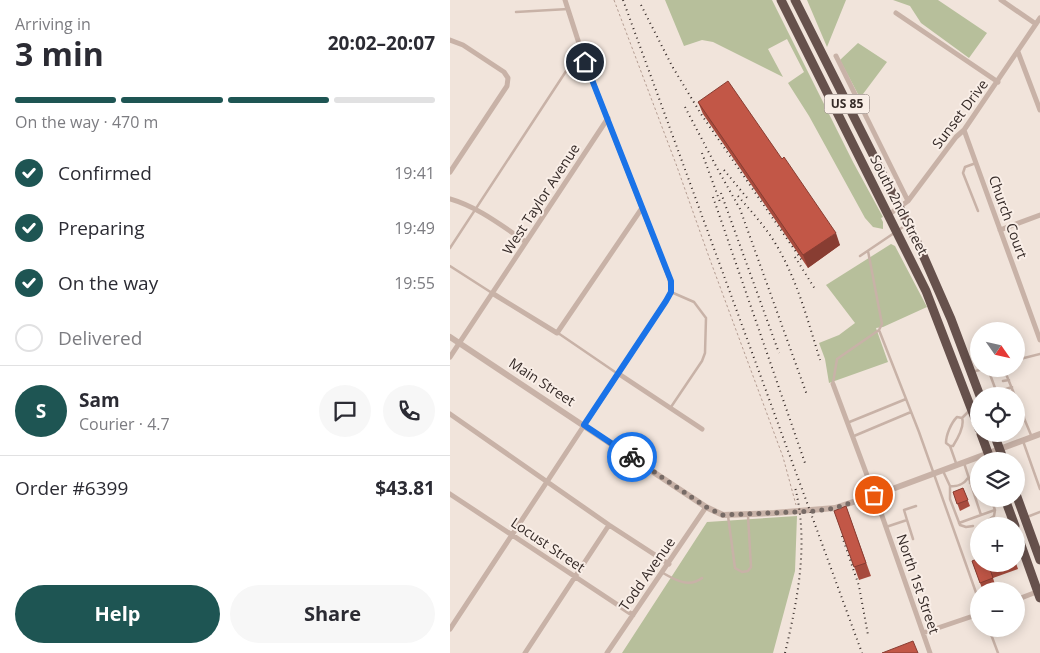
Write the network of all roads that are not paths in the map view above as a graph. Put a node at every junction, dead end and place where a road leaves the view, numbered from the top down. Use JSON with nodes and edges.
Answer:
{"nodes":[{"id":1,"x":565,"y":0,"type":"edge"},
{"id":2,"x":781,"y":0,"type":"edge"},
{"id":3,"x":795,"y":0,"type":"edge"},
{"id":4,"x":1001,"y":0,"type":"edge"},
{"id":5,"x":568,"y":9,"type":"junction"},
{"id":6,"x":516,"y":12,"type":"dead end"},
{"id":7,"x":896,"y":13,"type":"dead end"},
{"id":8,"x":1040,"y":18,"type":"edge"},
{"id":9,"x":1036,"y":24,"type":"junction"},
{"id":10,"x":450,"y":40,"type":"edge"},
{"id":11,"x":582,"y":50,"type":"junction"},
{"id":12,"x":1018,"y":52,"type":"junction"},
{"id":13,"x":836,"y":56,"type":"dead end"},
{"id":14,"x":998,"y":82,"type":"junction"},
{"id":15,"x":1040,"y":110,"type":"edge"},
{"id":16,"x":608,"y":118,"type":"junction"},
{"id":17,"x":964,"y":130,"type":"junction"},
{"id":18,"x":976,"y":162,"type":"junction"},
{"id":19,"x":450,"y":172,"type":"edge"},
{"id":20,"x":450,"y":199,"type":"edge"},
{"id":21,"x":908,"y":201,"type":"junction"},
{"id":22,"x":642,"y":208,"type":"junction"},
{"id":23,"x":475,"y":209,"type":"junction"},
{"id":24,"x":899,"y":209,"type":"junction"},
{"id":25,"x":978,"y":211,"type":"dead end"},
{"id":26,"x":1040,"y":215,"type":"edge"},
{"id":27,"x":888,"y":216,"type":"junction"},
{"id":28,"x":907,"y":224,"type":"junction"},
{"id":29,"x":1000,"y":230,"type":"junction"},
{"id":30,"x":896,"y":231,"type":"junction"},
{"id":31,"x":526,"y":242,"type":"junction"},
{"id":32,"x":450,"y":248,"type":"edge"},
{"id":33,"x":868,"y":251,"type":"junction"},
{"id":34,"x":860,"y":256,"type":"dead end"},
{"id":35,"x":450,"y":266,"type":"edge"},
{"id":36,"x":671,"y":292,"type":"junction"},
{"id":37,"x":492,"y":293,"type":"junction"},
{"id":38,"x":878,"y":330,"type":"junction"},
{"id":39,"x":557,"y":333,"type":"junction"},
{"id":40,"x":450,"y":336,"type":"edge"},
{"id":41,"x":1040,"y":340,"type":"edge"},
{"id":42,"x":459,"y":343,"type":"junction"},
{"id":43,"x":1040,"y":354,"type":"edge"},
{"id":44,"x":450,"y":357,"type":"edge"},
{"id":45,"x":1025,"y":358,"type":"edge"},
{"id":46,"x":970,"y":369,"type":"edge"},
{"id":47,"x":618,"y":374,"type":"junction"},
{"id":48,"x":1009,"y":380,"type":"joint"},
{"id":49,"x":1003,"y":381,"type":"dead end"},
{"id":50,"x":833,"y":384,"type":"joint"},
{"id":51,"x":1012,"y":387,"type":"edge"},
{"id":52,"x":906,"y":399,"type":"junction"},
{"id":53,"x":970,"y":406,"type":"edge"},
{"id":54,"x":670,"y":408,"type":"junction"},
{"id":55,"x":970,"y":410,"type":"edge"},
{"id":56,"x":911,"y":412,"type":"junction"},
{"id":57,"x":450,"y":414,"type":"edge"},
{"id":58,"x":962,"y":418,"type":"junction"},
{"id":59,"x":1025,"y":420,"type":"edge"},
{"id":60,"x":847,"y":423,"type":"junction"},
{"id":61,"x":584,"y":425,"type":"junction"},
{"id":62,"x":702,"y":429,"type":"dead end"},
{"id":63,"x":1040,"y":434,"type":"edge"},
{"id":64,"x":853,"y":436,"type":"junction"},
{"id":65,"x":1031,"y":437,"type":"junction"},
{"id":66,"x":1025,"y":439,"type":"edge"},
{"id":67,"x":997,"y":442,"type":"edge"},
{"id":68,"x":1016,"y":442,"type":"edge"},
{"id":69,"x":1023,"y":442,"type":"edge"},
{"id":70,"x":950,"y":446,"type":"junction"},
{"id":71,"x":1000,"y":448,"type":"junction"},
{"id":72,"x":995,"y":452,"type":"edge"},
{"id":73,"x":1001,"y":452,"type":"edge"},
{"id":74,"x":970,"y":461,"type":"edge"},
{"id":75,"x":960,"y":463,"type":"junction"},
{"id":76,"x":943,"y":470,"type":"junction"},
{"id":77,"x":933,"y":474,"type":"junction"},
{"id":78,"x":968,"y":478,"type":"junction"},
{"id":79,"x":547,"y":481,"type":"junction"},
{"id":80,"x":970,"y":482,"type":"edge"},
{"id":81,"x":950,"y":486,"type":"junction"},
{"id":82,"x":1040,"y":489,"type":"edge"},
{"id":83,"x":450,"y":494,"type":"edge"},
{"id":84,"x":874,"y":495,"type":"junction"},
{"id":85,"x":916,"y":506,"type":"dead end"},
{"id":86,"x":706,"y":507,"type":"junction"},
{"id":87,"x":978,"y":507,"type":"edge"},
{"id":88,"x":994,"y":507,"type":"edge"},
{"id":89,"x":995,"y":510,"type":"junction"},
{"id":90,"x":1040,"y":512,"type":"edge"},
{"id":91,"x":748,"y":514,"type":"junction"},
{"id":92,"x":728,"y":515,"type":"junction"},
{"id":93,"x":980,"y":515,"type":"junction"},
{"id":94,"x":993,"y":517,"type":"edge"},
{"id":95,"x":1025,"y":518,"type":"joint"},
{"id":96,"x":907,"y":520,"type":"junction"},
{"id":97,"x":959,"y":523,"type":"junction"},
{"id":98,"x":609,"y":525,"type":"junction"},
{"id":99,"x":970,"y":526,"type":"edge"},
{"id":100,"x":886,"y":527,"type":"junction"},
{"id":101,"x":513,"y":535,"type":"junction"},
{"id":102,"x":913,"y":539,"type":"dead end"},
{"id":103,"x":1025,"y":556,"type":"edge"},
{"id":104,"x":1040,"y":560,"type":"edge"},
{"id":105,"x":669,"y":564,"type":"junction"},
{"id":106,"x":663,"y":573,"type":"junction"},
{"id":107,"x":575,"y":577,"type":"junction"},
{"id":108,"x":702,"y":578,"type":"dead end"},
{"id":109,"x":972,"y":582,"type":"edge"},
{"id":110,"x":1039,"y":594,"type":"edge"},
{"id":111,"x":1025,"y":598,"type":"edge"},
{"id":112,"x":633,"y":615,"type":"junction"},
{"id":113,"x":970,"y":617,"type":"edge"},
{"id":114,"x":450,"y":629,"type":"edge"},
{"id":115,"x":923,"y":633,"type":"junction"},
{"id":116,"x":992,"y":637,"type":"edge"},
{"id":117,"x":525,"y":653,"type":"edge"},
{"id":118,"x":607,"y":653,"type":"edge"},
{"id":119,"x":930,"y":653,"type":"edge"},
{"id":120,"x":998,"y":653,"type":"edge"}],
"edges":[{"from":1,"to":5,"type":"street"},
{"from":2,"to":27,"type":"highway","name":"South 2nd Street","number":"US 85"},
{"from":3,"to":24,"type":"highway","name":"South 2nd Street","number":"US 85"},
{"from":4,"to":9,"type":"street"},
{"from":5,"to":6,"type":"lane"},
{"from":5,"to":11,"type":"street"},
{"from":7,"to":14,"type":"street"},
{"from":8,"to":9,"type":"street","name":"Sunset Drive"},
{"from":9,"to":12,"type":"street","name":"Sunset Drive"},
{"from":10,"to":19,"type":"street"},
{"from":11,"to":16,"type":"street"},
{"from":11,"to":23,"type":"lane"},
{"from":12,"to":14,"type":"street","name":"Sunset Drive"},
{"from":12,"to":15,"type":"street"},
{"from":13,"to":21,"type":"street"},
{"from":14,"to":17,"type":"street","name":"Sunset Drive"},
{"from":16,"to":22,"type":"street"},
{"from":16,"to":31,"type":"street","name":"West Taylor Avenue"},
{"from":17,"to":18,"type":"street","name":"Church Court"},
{"from":17,"to":21,"type":"street","name":"Sunset Drive"},
{"from":18,"to":25,"type":"lane"},
{"from":18,"to":29,"type":"street","name":"Church Court"},
{"from":20,"to":23,"type":"street"},
{"from":21,"to":24,"type":"street","name":"Sunset Drive"},
{"from":22,"to":36,"type":"street"},
{"from":22,"to":39,"type":"street"},
{"from":23,"to":31,"type":"street"},
{"from":23,"to":32,"type":"lane"},
{"from":24,"to":27,"type":"street","name":"Sunset Drive"},
{"from":24,"to":28,"type":"highway","name":"South 2nd Street","number":"US 85"},
{"from":26,"to":29,"type":"street"},
{"from":27,"to":30,"type":"highway","name":"South 2nd Street","number":"US 85"},
{"from":28,"to":30,"type":"lane"},
{"from":28,"to":46,"type":"highway","name":"South 2nd Street","number":"US 85"},
{"from":29,"to":41,"type":"street","name":"Church Court"},
{"from":30,"to":33,"type":"lane"},
{"from":30,"to":53,"type":"highway","name":"South 2nd Street","number":"US 85"},
{"from":31,"to":37,"type":"street","name":"West Taylor Avenue"},
{"from":33,"to":34,"type":"lane"},
{"from":33,"to":38,"type":"lane"},
{"from":35,"to":37,"type":"lane"},
{"from":36,"to":47,"type":"street"},
{"from":36,"to":54,"type":"lane"},
{"from":37,"to":39,"type":"street"},
{"from":37,"to":42,"type":"street","name":"West Taylor Avenue"},
{"from":38,"to":50,"type":"lane"},
{"from":38,"to":52,"type":"lane"},
{"from":39,"to":47,"type":"lane"},
{"from":40,"to":42,"type":"street","name":"Main Street"},
{"from":42,"to":44,"type":"street","name":"West Taylor Avenue"},
{"from":42,"to":61,"type":"street","name":"Main Street"},
{"from":43,"to":45,"type":"lane"},
{"from":47,"to":54,"type":"street"},
{"from":47,"to":61,"type":"street"},
{"from":48,"to":49,"type":"lane"},
{"from":48,"to":51,"type":"lane"},
{"from":50,"to":60,"type":"street","name":"North 1st Street"},
{"from":52,"to":56,"type":"lane"},
{"from":52,"to":60,"type":"lane"},
{"from":54,"to":62,"type":"street"},
{"from":55,"to":58,"type":"lane"},
{"from":56,"to":64,"type":"lane"},
{"from":56,"to":77,"type":"lane"},
{"from":57,"to":79,"type":"street"},
{"from":58,"to":70,"type":"lane"},
{"from":58,"to":70,"type":"lane"},
{"from":59,"to":65,"type":"lane"},
{"from":60,"to":64,"type":"street","name":"North 1st Street"},
{"from":61,"to":79,"type":"street"},
{"from":61,"to":86,"type":"street","name":"Main Street"},
{"from":63,"to":65,"type":"street","name":"Main Street"},
{"from":64,"to":84,"type":"street","name":"North 1st Street"},
{"from":65,"to":66,"type":"street","name":"Main Street"},
{"from":67,"to":71,"type":"highway"},
{"from":68,"to":71,"type":"street","name":"Main Street"},
{"from":69,"to":82,"type":"lane"},
{"from":70,"to":75,"type":"lane"},
{"from":71,"to":72,"type":"street","name":"Main Street"},
{"from":71,"to":73,"type":"highway"},
{"from":74,"to":75,"type":"street","name":"Main Street"},
{"from":75,"to":76,"type":"street","name":"Main Street"},
{"from":75,"to":78,"type":"lane"},
{"from":76,"to":77,"type":"street","name":"Main Street"},
{"from":76,"to":81,"type":"lane"},
{"from":77,"to":84,"type":"street","name":"Main Street"},
{"from":77,"to":109,"type":"lane"},
{"from":78,"to":80,"type":"lane"},
{"from":78,"to":81,"type":"lane"},
{"from":79,"to":98,"type":"street"},
{"from":79,"to":101,"type":"street"},
{"from":81,"to":97,"type":"lane"},
{"from":83,"to":101,"type":"street","name":"Locust Street"},
{"from":84,"to":91,"type":"street","name":"Main Street"},
{"from":84,"to":100,"type":"street","name":"North 1st Street"},
{"from":85,"to":96,"type":"lane"},
{"from":86,"to":92,"type":"street","name":"Main Street"},
{"from":86,"to":105,"type":"street","name":"Todd Avenue"},
{"from":87,"to":93,"type":"lane"},
{"from":88,"to":89,"type":"lane"},
{"from":89,"to":93,"type":"lane"},
{"from":89,"to":94,"type":"lane"},
{"from":90,"to":95,"type":"lane"},
{"from":91,"to":92,"type":"street","name":"Main Street"},
{"from":91,"to":92,"type":"lane"},
{"from":93,"to":97,"type":"lane"},
{"from":95,"to":104,"type":"highway"},
{"from":96,"to":100,"type":"lane"},
{"from":96,"to":102,"type":"lane"},
{"from":97,"to":99,"type":"lane"},
{"from":98,"to":105,"type":"street"},
{"from":98,"to":107,"type":"street"},
{"from":100,"to":115,"type":"street","name":"North 1st Street"},
{"from":101,"to":107,"type":"street","name":"Locust Street"},
{"from":101,"to":114,"type":"street"},
{"from":103,"to":110,"type":"highway"},
{"from":105,"to":106,"type":"street","name":"Todd Avenue"},
{"from":106,"to":108,"type":"lane"},
{"from":106,"to":112,"type":"street","name":"Todd Avenue"},
{"from":107,"to":112,"type":"street","name":"Locust Street"},
{"from":107,"to":117,"type":"street"},
{"from":110,"to":111,"type":"street"},
{"from":112,"to":118,"type":"street","name":"Todd Avenue"},
{"from":113,"to":115,"type":"street"},
{"from":115,"to":119,"type":"street","name":"North 1st Street"},
{"from":116,"to":120,"type":"lane"}]}
